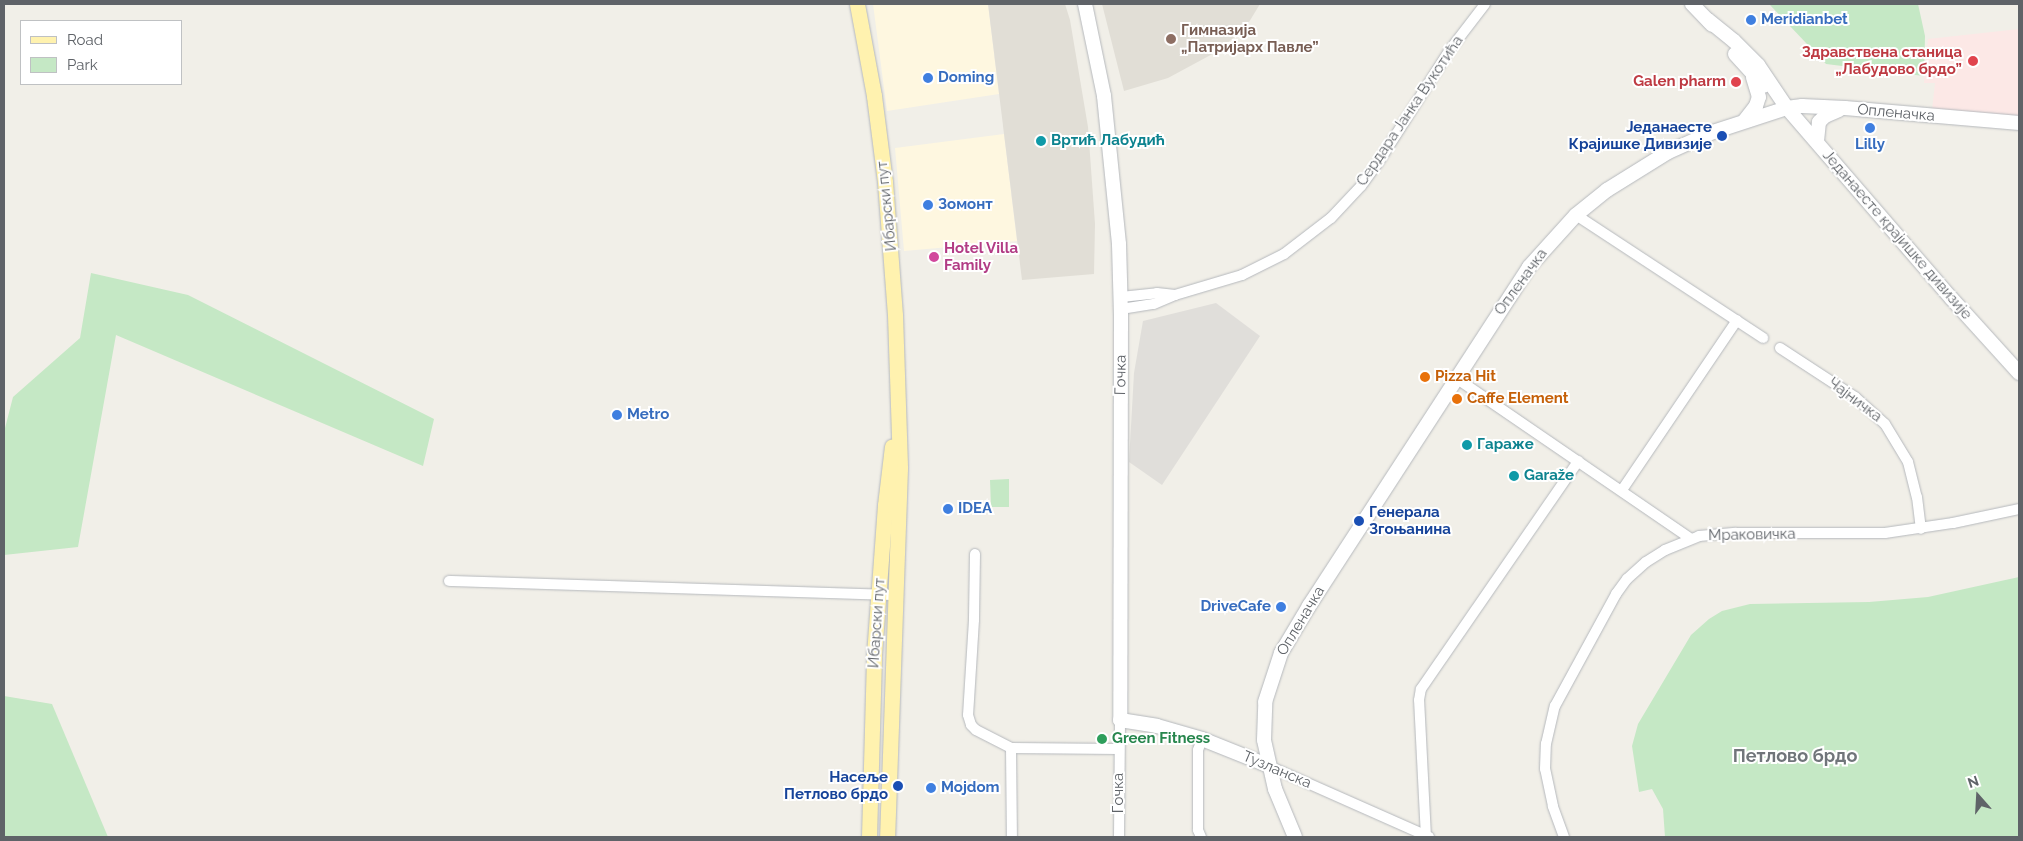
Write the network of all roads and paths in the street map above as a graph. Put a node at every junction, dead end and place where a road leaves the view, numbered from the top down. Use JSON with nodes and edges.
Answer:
{"nodes":[{"id":1,"x":857,"y":4,"type":"edge"},
{"id":2,"x":1085,"y":4,"type":"edge"},
{"id":3,"x":1485,"y":4,"type":"edge"},
{"id":4,"x":1692,"y":4,"type":"edge"},
{"id":5,"x":1708,"y":20,"type":"junction"},
{"id":6,"x":1751,"y":72,"type":"junction"},
{"id":7,"x":1776,"y":95,"type":"junction"},
{"id":8,"x":1787,"y":108,"type":"junction"},
{"id":9,"x":1845,"y":108,"type":"junction"},
{"id":10,"x":1744,"y":121,"type":"junction"},
{"id":11,"x":2019,"y":124,"type":"edge"},
{"id":12,"x":1817,"y":142,"type":"junction"},
{"id":13,"x":1576,"y":215,"type":"junction"},
{"id":14,"x":1121,"y":303,"type":"junction"},
{"id":15,"x":1737,"y":320,"type":"junction"},
{"id":16,"x":1762,"y":338,"type":"dead end"},
{"id":17,"x":1780,"y":348,"type":"dead end"},
{"id":18,"x":2019,"y":373,"type":"edge"},
{"id":19,"x":1456,"y":378,"type":"junction"},
{"id":20,"x":897,"y":410,"type":"junction"},
{"id":21,"x":1578,"y":461,"type":"junction"},
{"id":22,"x":1622,"y":490,"type":"junction"},
{"id":23,"x":2019,"y":509,"type":"edge"},
{"id":24,"x":1921,"y":529,"type":"junction"},
{"id":25,"x":1690,"y":538,"type":"junction"},
{"id":26,"x":975,"y":554,"type":"dead end"},
{"id":27,"x":449,"y":582,"type":"dead end"},
{"id":28,"x":879,"y":594,"type":"junction"},
{"id":29,"x":895,"y":595,"type":"junction"},
{"id":30,"x":1120,"y":720,"type":"junction"},
{"id":31,"x":1202,"y":739,"type":"junction"},
{"id":32,"x":1011,"y":748,"type":"junction"},
{"id":33,"x":1119,"y":749,"type":"junction"},
{"id":34,"x":1268,"y":766,"type":"junction"},
{"id":35,"x":869,"y":837,"type":"edge"},
{"id":36,"x":887,"y":837,"type":"edge"},
{"id":37,"x":1012,"y":837,"type":"edge"},
{"id":38,"x":1119,"y":837,"type":"edge"},
{"id":39,"x":1201,"y":837,"type":"edge"},
{"id":40,"x":1295,"y":837,"type":"edge"},
{"id":41,"x":1427,"y":837,"type":"edge"},
{"id":42,"x":1564,"y":837,"type":"edge"}],
"edges":[{"from":1,"to":20,"type":"main road","name":"Ибарски пут"},
{"from":2,"to":14,"type":"street","name":"Гочка"},
{"from":3,"to":14,"type":"street","name":"Сердара Јанка Вукотића"},
{"from":4,"to":5,"type":"street","name":"Једанаесте крајишке дивизије"},
{"from":5,"to":6,"type":"street","name":"Једанаесте крајишке дивизије"},
{"from":5,"to":7,"type":"street","name":"Једанаесте крајишке дивизије"},
{"from":6,"to":7,"type":"street","name":"Једанаесте крајишке дивизије"},
{"from":6,"to":10,"type":"street"},
{"from":7,"to":8,"type":"street","name":"Једанаесте крајишке дивизије"},
{"from":8,"to":9,"type":"street","name":"Опленачка"},
{"from":8,"to":10,"type":"street","name":"Опленачка"},
{"from":8,"to":12,"type":"street","name":"Једанаесте крајишке дивизије"},
{"from":9,"to":11,"type":"street","name":"Опленачка"},
{"from":9,"to":12,"type":"street"},
{"from":10,"to":13,"type":"street","name":"Опленачка"},
{"from":12,"to":18,"type":"street","name":"Једанаесте крајишке дивизије"},
{"from":13,"to":15,"type":"street"},
{"from":13,"to":19,"type":"street","name":"Опленачка"},
{"from":14,"to":30,"type":"street","name":"Гочка"},
{"from":15,"to":16,"type":"street"},
{"from":15,"to":22,"type":"street"},
{"from":17,"to":24,"type":"street","name":"Чајничка"},
{"from":19,"to":21,"type":"street"},
{"from":19,"to":34,"type":"street","name":"Опленачка"},
{"from":20,"to":28,"type":"main road","name":"Ибарски пут"},
{"from":20,"to":29,"type":"main road","name":"Ибарски пут"},
{"from":21,"to":22,"type":"street"},
{"from":21,"to":41,"type":"street"},
{"from":22,"to":25,"type":"street"},
{"from":23,"to":24,"type":"street","name":"Мраковичка"},
{"from":24,"to":25,"type":"street","name":"Мраковичка"},
{"from":25,"to":42,"type":"street","name":"Мраковичка"},
{"from":26,"to":32,"type":"street"},
{"from":27,"to":28,"type":"street"},
{"from":28,"to":29,"type":"street"},
{"from":28,"to":35,"type":"main road","name":"Ибарски пут"},
{"from":29,"to":36,"type":"main road","name":"Ибарски пут"},
{"from":30,"to":31,"type":"street","name":"Тузланска"},
{"from":30,"to":33,"type":"street","name":"Гочка"},
{"from":31,"to":34,"type":"street","name":"Тузланска"},
{"from":31,"to":39,"type":"street"},
{"from":32,"to":33,"type":"street"},
{"from":32,"to":37,"type":"street"},
{"from":33,"to":38,"type":"street","name":"Гочка"},
{"from":34,"to":40,"type":"street","name":"Опленачка"},
{"from":34,"to":41,"type":"street","name":"Тузланска"}]}
